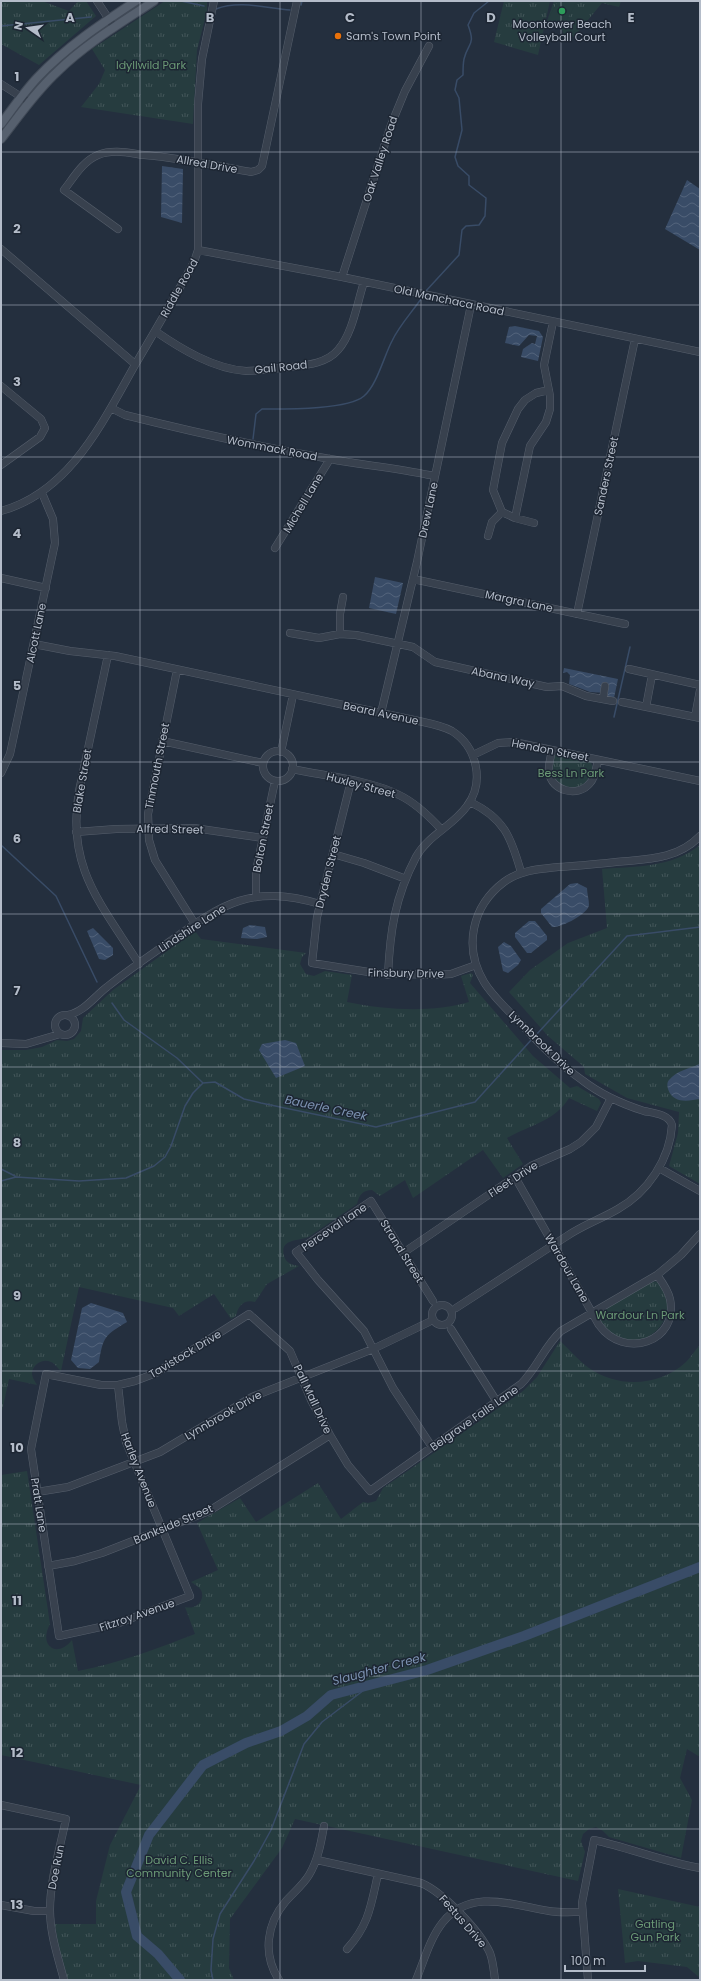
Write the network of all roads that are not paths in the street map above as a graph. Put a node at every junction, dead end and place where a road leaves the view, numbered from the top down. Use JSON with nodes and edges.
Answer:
{"nodes":[{"id":1,"x":97,"y":1,"type":"edge"},
{"id":2,"x":136,"y":1,"type":"edge"},
{"id":3,"x":154,"y":1,"type":"edge"},
{"id":4,"x":214,"y":1,"type":"edge"},
{"id":5,"x":297,"y":1,"type":"edge"},
{"id":6,"x":109,"y":19,"type":"junction"},
{"id":7,"x":114,"y":27,"type":"junction"},
{"id":8,"x":429,"y":46,"type":"dead end"},
{"id":9,"x":1,"y":84,"type":"edge"},
{"id":10,"x":21,"y":97,"type":"junction"},
{"id":11,"x":29,"y":103,"type":"junction"},
{"id":12,"x":1,"y":124,"type":"edge"},
{"id":13,"x":1,"y":139,"type":"edge"},
{"id":14,"x":197,"y":161,"type":"junction"},
{"id":15,"x":118,"y":229,"type":"dead end"},
{"id":16,"x":1,"y":249,"type":"edge"},
{"id":17,"x":198,"y":250,"type":"junction"},
{"id":18,"x":342,"y":278,"type":"junction"},
{"id":19,"x":364,"y":282,"type":"junction"},
{"id":20,"x":471,"y":305,"type":"junction"},
{"id":21,"x":553,"y":322,"type":"junction"},
{"id":22,"x":155,"y":331,"type":"junction"},
{"id":23,"x":635,"y":339,"type":"junction"},
{"id":24,"x":700,"y":352,"type":"edge"},
{"id":25,"x":135,"y":364,"type":"junction"},
{"id":26,"x":1,"y":386,"type":"edge"},
{"id":27,"x":549,"y":390,"type":"junction"},
{"id":28,"x":111,"y":408,"type":"junction"},
{"id":29,"x":330,"y":459,"type":"junction"},
{"id":30,"x":1,"y":465,"type":"edge"},
{"id":31,"x":435,"y":475,"type":"junction"},
{"id":32,"x":42,"y":493,"type":"junction"},
{"id":33,"x":1,"y":511,"type":"edge"},
{"id":34,"x":502,"y":512,"type":"junction"},
{"id":35,"x":515,"y":518,"type":"junction"},
{"id":36,"x":534,"y":523,"type":"dead end"},
{"id":37,"x":488,"y":536,"type":"dead end"},
{"id":38,"x":275,"y":548,"type":"dead end"},
{"id":39,"x":1,"y":578,"type":"edge"},
{"id":40,"x":414,"y":579,"type":"junction"},
{"id":41,"x":46,"y":588,"type":"junction"},
{"id":42,"x":343,"y":597,"type":"dead end"},
{"id":43,"x":577,"y":614,"type":"junction"},
{"id":44,"x":625,"y":624,"type":"dead end"},
{"id":45,"x":290,"y":633,"type":"dead end"},
{"id":46,"x":340,"y":634,"type":"junction"},
{"id":47,"x":34,"y":644,"type":"junction"},
{"id":48,"x":397,"y":644,"type":"junction"},
{"id":49,"x":108,"y":655,"type":"junction"},
{"id":50,"x":629,"y":669,"type":"dead end"},
{"id":51,"x":177,"y":670,"type":"junction"},
{"id":52,"x":652,"y":675,"type":"junction"},
{"id":53,"x":700,"y":685,"type":"edge"},
{"id":54,"x":605,"y":686,"type":"dead end"},
{"id":55,"x":700,"y":690,"type":"edge"},
{"id":56,"x":293,"y":695,"type":"junction"},
{"id":57,"x":603,"y":699,"type":"junction"},
{"id":58,"x":613,"y":701,"type":"dead end"},
{"id":59,"x":622,"y":702,"type":"dead end"},
{"id":60,"x":646,"y":707,"type":"junction"},
{"id":61,"x":381,"y":713,"type":"junction"},
{"id":62,"x":697,"y":718,"type":"edge"},
{"id":63,"x":162,"y":741,"type":"junction"},
{"id":64,"x":552,"y":750,"type":"junction"},
{"id":65,"x":281,"y":752,"type":"junction"},
{"id":66,"x":473,"y":755,"type":"junction"},
{"id":67,"x":598,"y":760,"type":"junction"},
{"id":68,"x":263,"y":763,"type":"junction"},
{"id":69,"x":292,"y":769,"type":"junction"},
{"id":70,"x":1,"y":773,"type":"edge"},
{"id":71,"x":275,"y":781,"type":"junction"},
{"id":72,"x":351,"y":781,"type":"junction"},
{"id":73,"x":700,"y":781,"type":"edge"},
{"id":74,"x":470,"y":802,"type":"junction"},
{"id":75,"x":148,"y":828,"type":"junction"},
{"id":76,"x":442,"y":829,"type":"junction"},
{"id":77,"x":76,"y":832,"type":"junction"},
{"id":78,"x":700,"y":836,"type":"edge"},
{"id":79,"x":262,"y":838,"type":"junction"},
{"id":80,"x":333,"y":854,"type":"junction"},
{"id":81,"x":521,"y":872,"type":"junction"},
{"id":82,"x":406,"y":879,"type":"junction"},
{"id":83,"x":256,"y":896,"type":"junction"},
{"id":84,"x":320,"y":904,"type":"junction"},
{"id":85,"x":195,"y":924,"type":"junction"},
{"id":86,"x":312,"y":963,"type":"joint"},
{"id":87,"x":139,"y":964,"type":"junction"},
{"id":88,"x":476,"y":965,"type":"junction"},
{"id":89,"x":388,"y":975,"type":"junction"},
{"id":90,"x":82,"y":1010,"type":"junction"},
{"id":91,"x":68,"y":1016,"type":"junction"},
{"id":92,"x":75,"y":1022,"type":"junction"},
{"id":93,"x":55,"y":1026,"type":"junction"},
{"id":94,"x":60,"y":1034,"type":"junction"},
{"id":95,"x":45,"y":1039,"type":"junction"},
{"id":96,"x":1,"y":1043,"type":"edge"},
{"id":97,"x":611,"y":1098,"type":"junction"},
{"id":98,"x":659,"y":1168,"type":"junction"},
{"id":99,"x":515,"y":1177,"type":"junction"},
{"id":100,"x":700,"y":1191,"type":"edge"},
{"id":101,"x":371,"y":1201,"type":"joint"},
{"id":102,"x":700,"y":1234,"type":"edge"},
{"id":103,"x":554,"y":1244,"type":"junction"},
{"id":104,"x":403,"y":1253,"type":"junction"},
{"id":105,"x":657,"y":1274,"type":"junction"},
{"id":106,"x":436,"y":1305,"type":"junction"},
{"id":107,"x":453,"y":1310,"type":"junction"},
{"id":108,"x":592,"y":1312,"type":"junction"},
{"id":109,"x":249,"y":1314,"type":"joint"},
{"id":110,"x":432,"y":1320,"type":"junction"},
{"id":111,"x":447,"y":1323,"type":"junction"},
{"id":112,"x":373,"y":1349,"type":"junction"},
{"id":113,"x":46,"y":1374,"type":"joint"},
{"id":114,"x":301,"y":1377,"type":"junction"},
{"id":115,"x":118,"y":1385,"type":"junction"},
{"id":116,"x":497,"y":1402,"type":"junction"},
{"id":117,"x":330,"y":1435,"type":"junction"},
{"id":118,"x":432,"y":1447,"type":"junction"},
{"id":119,"x":134,"y":1462,"type":"junction"},
{"id":120,"x":370,"y":1491,"type":"joint"},
{"id":121,"x":37,"y":1492,"type":"junction"},
{"id":122,"x":162,"y":1530,"type":"junction"},
{"id":123,"x":48,"y":1566,"type":"junction"},
{"id":124,"x":190,"y":1596,"type":"joint"},
{"id":125,"x":59,"y":1636,"type":"joint"},
{"id":126,"x":1,"y":1805,"type":"edge"},
{"id":127,"x":324,"y":1826,"type":"dead end"},
{"id":128,"x":317,"y":1860,"type":"junction"},
{"id":129,"x":700,"y":1868,"type":"edge"},
{"id":130,"x":378,"y":1874,"type":"junction"},
{"id":131,"x":1,"y":1904,"type":"edge"},
{"id":132,"x":456,"y":1910,"type":"junction"},
{"id":133,"x":50,"y":1911,"type":"junction"},
{"id":134,"x":582,"y":1912,"type":"junction"},
{"id":135,"x":347,"y":1949,"type":"dead end"},
{"id":136,"x":64,"y":1980,"type":"edge"},
{"id":137,"x":279,"y":1980,"type":"edge"},
{"id":138,"x":416,"y":1980,"type":"edge"},
{"id":139,"x":495,"y":1980,"type":"edge"},
{"id":140,"x":588,"y":1980,"type":"edge"}],
"edges":[{"from":1,"to":6,"type":"street"},
{"from":2,"to":6,"type":"main road"},
{"from":3,"to":7,"type":"main road"},
{"from":4,"to":14,"type":"street","name":"Riddle Road"},
{"from":5,"to":14,"type":"street","name":"Allred Drive"},
{"from":6,"to":7,"type":"street"},
{"from":6,"to":10,"type":"main road"},
{"from":7,"to":11,"type":"main road"},
{"from":8,"to":18,"type":"street","name":"Oak Valley Road"},
{"from":9,"to":10,"type":"street"},
{"from":10,"to":11,"type":"street"},
{"from":10,"to":12,"type":"main road"},
{"from":11,"to":13,"type":"main road"},
{"from":14,"to":15,"type":"street","name":"Allred Drive"},
{"from":14,"to":17,"type":"street","name":"Riddle Road"},
{"from":16,"to":25,"type":"street"},
{"from":17,"to":18,"type":"street","name":"Old Manchaca Road"},
{"from":17,"to":22,"type":"street","name":"Riddle Road"},
{"from":18,"to":19,"type":"street","name":"Old Manchaca Road"},
{"from":19,"to":20,"type":"street","name":"Old Manchaca Road"},
{"from":19,"to":22,"type":"street","name":"Gail Road"},
{"from":20,"to":21,"type":"street","name":"Old Manchaca Road"},
{"from":20,"to":31,"type":"street","name":"Drew Lane"},
{"from":21,"to":23,"type":"street","name":"Old Manchaca Road"},
{"from":21,"to":27,"type":"street"},
{"from":22,"to":25,"type":"street","name":"Riddle Road"},
{"from":23,"to":24,"type":"street","name":"Old Manchaca Road"},
{"from":23,"to":43,"type":"street","name":"Sanders Street"},
{"from":25,"to":28,"type":"street","name":"Riddle Road"},
{"from":26,"to":30,"type":"street"},
{"from":27,"to":34,"type":"street"},
{"from":27,"to":35,"type":"street"},
{"from":28,"to":29,"type":"street","name":"Wommack Road"},
{"from":28,"to":32,"type":"street","name":"Riddle Road"},
{"from":29,"to":31,"type":"street","name":"Wommack Road"},
{"from":29,"to":38,"type":"street","name":"Michell Lane"},
{"from":31,"to":40,"type":"street","name":"Drew Lane"},
{"from":32,"to":33,"type":"street","name":"Riddle Road"},
{"from":32,"to":41,"type":"street","name":"Alcott Lane"},
{"from":34,"to":35,"type":"street"},
{"from":34,"to":37,"type":"street"},
{"from":35,"to":36,"type":"street"},
{"from":39,"to":41,"type":"street"},
{"from":40,"to":43,"type":"street","name":"Margra Lane"},
{"from":40,"to":48,"type":"street","name":"Drew Lane"},
{"from":41,"to":47,"type":"street","name":"Alcott Lane"},
{"from":42,"to":46,"type":"street"},
{"from":43,"to":44,"type":"street","name":"Margra Lane"},
{"from":45,"to":46,"type":"street","name":"Abana Way"},
{"from":46,"to":48,"type":"street","name":"Abana Way"},
{"from":47,"to":49,"type":"street","name":"Beard Avenue"},
{"from":47,"to":70,"type":"street","name":"Alcott Lane"},
{"from":48,"to":57,"type":"street","name":"Abana Way"},
{"from":48,"to":61,"type":"street","name":"Drew Lane"},
{"from":49,"to":51,"type":"street","name":"Beard Avenue"},
{"from":49,"to":77,"type":"street","name":"Blake Street"},
{"from":50,"to":52,"type":"street"},
{"from":51,"to":56,"type":"street","name":"Beard Avenue"},
{"from":51,"to":63,"type":"street","name":"Tinmouth Street"},
{"from":52,"to":53,"type":"street"},
{"from":52,"to":60,"type":"street"},
{"from":54,"to":57,"type":"street"},
{"from":55,"to":62,"type":"street"},
{"from":56,"to":61,"type":"street","name":"Beard Avenue"},
{"from":56,"to":65,"type":"street"},
{"from":57,"to":58,"type":"street","name":"Abana Way"},
{"from":59,"to":60,"type":"street"},
{"from":60,"to":62,"type":"street"},
{"from":61,"to":66,"type":"street","name":"Beard Avenue"},
{"from":63,"to":68,"type":"street"},
{"from":63,"to":75,"type":"street","name":"Tinmouth Street"},
{"from":64,"to":66,"type":"street","name":"Hendon Street"},
{"from":64,"to":67,"type":"street","name":"Hendon Street"},
{"from":64,"to":67,"type":"street"},
{"from":65,"to":68,"type":"street"},
{"from":65,"to":69,"type":"street"},
{"from":66,"to":74,"type":"street","name":"Beard Avenue"},
{"from":67,"to":73,"type":"street","name":"Hendon Street"},
{"from":68,"to":71,"type":"street"},
{"from":69,"to":71,"type":"street"},
{"from":69,"to":72,"type":"street","name":"Huxley Street"},
{"from":71,"to":79,"type":"street","name":"Bolton Street"},
{"from":72,"to":76,"type":"street","name":"Huxley Street"},
{"from":72,"to":80,"type":"street","name":"Dryden Street"},
{"from":74,"to":76,"type":"street","name":"Beard Avenue"},
{"from":74,"to":81,"type":"street"},
{"from":75,"to":77,"type":"street","name":"Alfred Street"},
{"from":75,"to":79,"type":"street","name":"Alfred Street"},
{"from":75,"to":85,"type":"street","name":"Tinmouth Street"},
{"from":76,"to":82,"type":"street","name":"Beard Avenue"},
{"from":77,"to":87,"type":"street","name":"Blake Street"},
{"from":78,"to":81,"type":"street","name":"Lynnbrook Drive"},
{"from":79,"to":83,"type":"street","name":"Bolton Street"},
{"from":80,"to":82,"type":"street"},
{"from":80,"to":84,"type":"street","name":"Dryden Street"},
{"from":81,"to":88,"type":"street","name":"Lynnbrook Drive"},
{"from":82,"to":89,"type":"street","name":"Beard Avenue"},
{"from":83,"to":84,"type":"street","name":"Lindshire Lane"},
{"from":83,"to":85,"type":"street","name":"Lindshire Lane"},
{"from":84,"to":86,"type":"street","name":"Dryden Street"},
{"from":85,"to":87,"type":"street","name":"Lindshire Lane"},
{"from":86,"to":89,"type":"street","name":"Finsbury Drive"},
{"from":87,"to":90,"type":"street","name":"Lindshire Lane"},
{"from":88,"to":89,"type":"street","name":"Finsbury Drive"},
{"from":88,"to":97,"type":"street","name":"Lynnbrook Drive"},
{"from":90,"to":91,"type":"street","name":"Lindshire Lane"},
{"from":90,"to":92,"type":"street","name":"Lindshire Lane"},
{"from":91,"to":92,"type":"street"},
{"from":91,"to":93,"type":"street","name":"Lindshire Lane"},
{"from":92,"to":94,"type":"street","name":"Lindshire Lane"},
{"from":93,"to":94,"type":"street"},
{"from":93,"to":95,"type":"street","name":"Lindshire Lane"},
{"from":94,"to":95,"type":"street","name":"Lindshire Lane"},
{"from":95,"to":96,"type":"street","name":"Lindshire Lane"},
{"from":97,"to":98,"type":"street","name":"Lynnbrook Drive"},
{"from":97,"to":99,"type":"street","name":"Fleet Drive"},
{"from":98,"to":100,"type":"street"},
{"from":98,"to":103,"type":"street","name":"Lynnbrook Drive"},
{"from":99,"to":103,"type":"street","name":"Wardour Lane"},
{"from":99,"to":104,"type":"street","name":"Fleet Drive"},
{"from":101,"to":104,"type":"street","name":"Strand Street"},
{"from":101,"to":112,"type":"street","name":"Perceval Lane"},
{"from":102,"to":105,"type":"street","name":"Belgrave Falls Lane"},
{"from":103,"to":107,"type":"street","name":"Lynnbrook Drive"},
{"from":103,"to":108,"type":"street","name":"Wardour Lane"},
{"from":104,"to":106,"type":"street","name":"Strand Street"},
{"from":105,"to":108,"type":"street","name":"Belgrave Falls Lane"},
{"from":105,"to":108,"type":"street","name":"Wardour Lane"},
{"from":106,"to":107,"type":"street"},
{"from":106,"to":110,"type":"street"},
{"from":107,"to":111,"type":"street"},
{"from":108,"to":116,"type":"street","name":"Belgrave Falls Lane"},
{"from":109,"to":114,"type":"street","name":"Pall Mall Drive"},
{"from":109,"to":115,"type":"street","name":"Tavistock Drive"},
{"from":110,"to":111,"type":"street"},
{"from":110,"to":112,"type":"street","name":"Lynnbrook Drive"},
{"from":111,"to":116,"type":"street"},
{"from":112,"to":114,"type":"street","name":"Lynnbrook Drive"},
{"from":112,"to":118,"type":"street"},
{"from":113,"to":115,"type":"street","name":"Tavistock Drive"},
{"from":113,"to":121,"type":"street","name":"Pratt Lane"},
{"from":114,"to":117,"type":"street","name":"Pall Mall Drive"},
{"from":114,"to":119,"type":"street","name":"Lynnbrook Drive"},
{"from":115,"to":119,"type":"street","name":"Harley Avenue"},
{"from":116,"to":118,"type":"street","name":"Belgrave Falls Lane"},
{"from":117,"to":120,"type":"street","name":"Pall Mall Drive"},
{"from":117,"to":122,"type":"street","name":"Bankside Street"},
{"from":118,"to":120,"type":"street","name":"Belgrave Falls Lane"},
{"from":119,"to":121,"type":"street","name":"Lynnbrook Drive"},
{"from":119,"to":122,"type":"street","name":"Harley Avenue"},
{"from":121,"to":123,"type":"street","name":"Pratt Lane"},
{"from":122,"to":123,"type":"street","name":"Bankside Street"},
{"from":122,"to":124,"type":"street","name":"Harley Avenue"},
{"from":123,"to":125,"type":"street","name":"Pratt Lane"},
{"from":124,"to":125,"type":"street","name":"Fitzroy Avenue"},
{"from":126,"to":133,"type":"street","name":"Doe Run"},
{"from":127,"to":128,"type":"street"},
{"from":128,"to":130,"type":"street","name":"Festus Drive"},
{"from":128,"to":137,"type":"street"},
{"from":129,"to":134,"type":"street"},
{"from":130,"to":132,"type":"street","name":"Festus Drive"},
{"from":130,"to":135,"type":"street"},
{"from":131,"to":133,"type":"street"},
{"from":132,"to":134,"type":"street"},
{"from":132,"to":138,"type":"street"},
{"from":132,"to":139,"type":"street","name":"Festus Drive"},
{"from":133,"to":136,"type":"street","name":"Doe Run"},
{"from":134,"to":140,"type":"street"}]}
